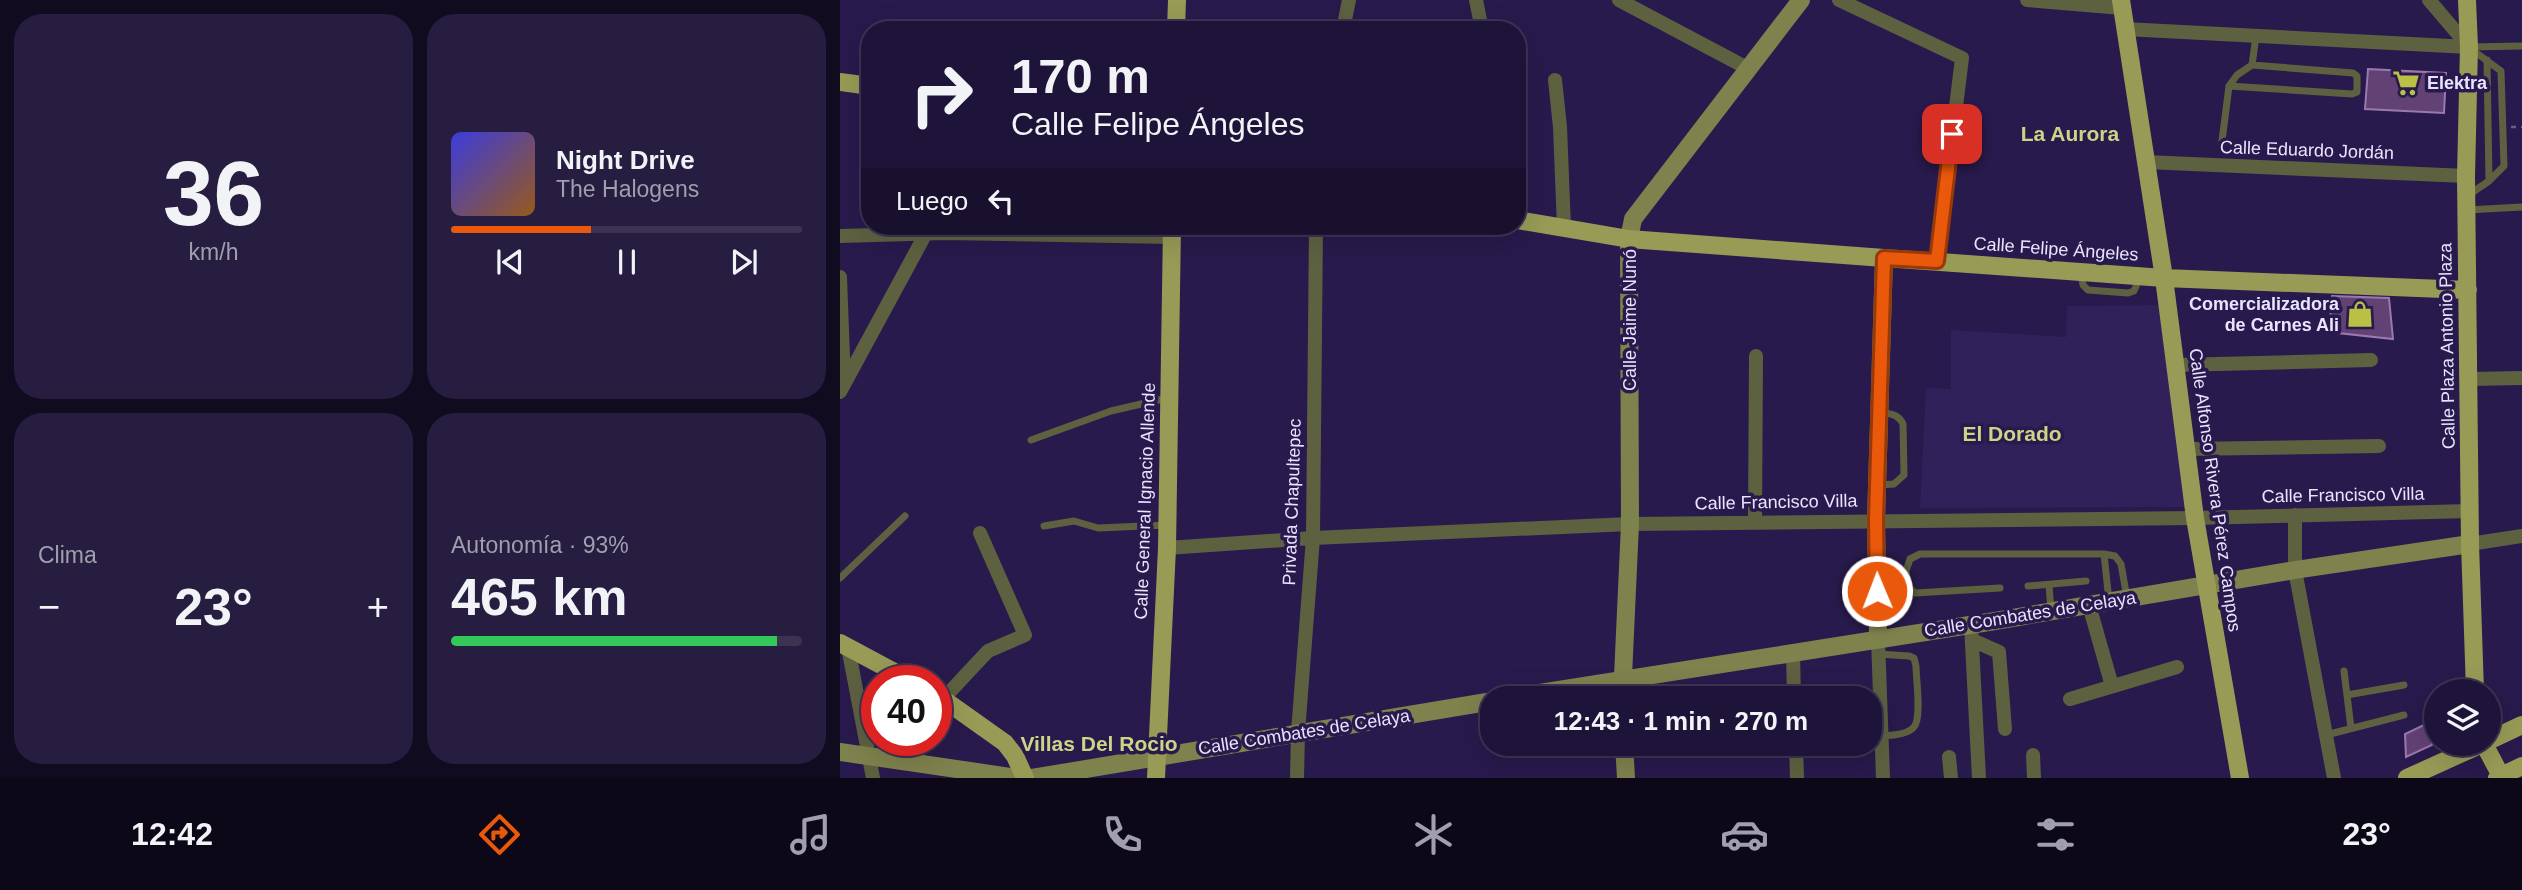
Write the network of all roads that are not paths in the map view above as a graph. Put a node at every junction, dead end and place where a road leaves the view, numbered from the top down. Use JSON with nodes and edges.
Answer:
{"nodes":[{"id":1,"x":1177,"y":0,"type":"edge"},
{"id":2,"x":1349,"y":0,"type":"edge"},
{"id":3,"x":1476,"y":0,"type":"edge"},
{"id":4,"x":1619,"y":0,"type":"edge"},
{"id":5,"x":1801,"y":0,"type":"edge"},
{"id":6,"x":1839,"y":0,"type":"edge"},
{"id":7,"x":2027,"y":0,"type":"edge"},
{"id":8,"x":2429,"y":0,"type":"edge"},
{"id":9,"x":2467,"y":0,"type":"edge"},
{"id":10,"x":2121,"y":4,"type":"edge"},
{"id":11,"x":1176,"y":21,"type":"edge"},
{"id":12,"x":1345,"y":21,"type":"edge"},
{"id":13,"x":1480,"y":21,"type":"edge"},
{"id":14,"x":2125,"y":29,"type":"junction"},
{"id":15,"x":2256,"y":36,"type":"junction"},
{"id":16,"x":2522,"y":46,"type":"edge"},
{"id":17,"x":2469,"y":47,"type":"junction"},
{"id":18,"x":2487,"y":60,"type":"junction"},
{"id":19,"x":2252,"y":65,"type":"junction"},
{"id":20,"x":1749,"y":69,"type":"junction"},
{"id":21,"x":1555,"y":80,"type":"dead end"},
{"id":22,"x":840,"y":82,"type":"edge"},
{"id":23,"x":861,"y":85,"type":"edge"},
{"id":24,"x":2230,"y":86,"type":"junction"},
{"id":25,"x":2222,"y":141,"type":"dead end"},
{"id":26,"x":2146,"y":162,"type":"junction"},
{"id":27,"x":2466,"y":176,"type":"junction"},
{"id":28,"x":2489,"y":181,"type":"junction"},
{"id":29,"x":2467,"y":203,"type":"junction"},
{"id":30,"x":2522,"y":207,"type":"edge"},
{"id":31,"x":1526,"y":222,"type":"edge"},
{"id":32,"x":1564,"y":228,"type":"junction"},
{"id":33,"x":925,"y":235,"type":"joint"},
{"id":34,"x":1172,"y":235,"type":"edge"},
{"id":35,"x":1316,"y":235,"type":"edge"},
{"id":36,"x":840,"y":236,"type":"edge"},
{"id":37,"x":1629,"y":239,"type":"junction"},
{"id":38,"x":1884,"y":258,"type":"junction"},
{"id":39,"x":1937,"y":261,"type":"junction"},
{"id":40,"x":840,"y":277,"type":"edge"},
{"id":41,"x":2164,"y":278,"type":"junction"},
{"id":42,"x":2468,"y":290,"type":"junction"},
{"id":43,"x":1756,"y":356,"type":"dead end"},
{"id":44,"x":2371,"y":360,"type":"dead end"},
{"id":45,"x":2176,"y":365,"type":"junction"},
{"id":46,"x":2522,"y":378,"type":"edge"},
{"id":47,"x":2469,"y":379,"type":"junction"},
{"id":48,"x":842,"y":388,"type":"edge"},
{"id":49,"x":1170,"y":397,"type":"junction"},
{"id":50,"x":1878,"y":412,"type":"junction"},
{"id":51,"x":1031,"y":440,"type":"dead end"},
{"id":52,"x":2379,"y":446,"type":"dead end"},
{"id":53,"x":2187,"y":449,"type":"junction"},
{"id":54,"x":1877,"y":485,"type":"junction"},
{"id":55,"x":2470,"y":511,"type":"junction"},
{"id":56,"x":2295,"y":515,"type":"junction"},
{"id":57,"x":905,"y":516,"type":"dead end"},
{"id":58,"x":2195,"y":518,"type":"junction"},
{"id":59,"x":1876,"y":520,"type":"junction"},
{"id":60,"x":1755,"y":522,"type":"junction"},
{"id":61,"x":1630,"y":524,"type":"junction"},
{"id":62,"x":1168,"y":525,"type":"junction"},
{"id":63,"x":1044,"y":526,"type":"dead end"},
{"id":64,"x":980,"y":533,"type":"dead end"},
{"id":65,"x":2522,"y":536,"type":"edge"},
{"id":66,"x":1313,"y":538,"type":"junction"},
{"id":67,"x":2470,"y":544,"type":"junction"},
{"id":68,"x":1167,"y":548,"type":"junction"},
{"id":69,"x":2104,"y":554,"type":"junction"},
{"id":70,"x":2295,"y":569,"type":"junction"},
{"id":71,"x":840,"y":578,"type":"edge"},
{"id":72,"x":2086,"y":581,"type":"dead end"},
{"id":73,"x":2049,"y":585,"type":"junction"},
{"id":74,"x":2206,"y":585,"type":"junction"},
{"id":75,"x":2028,"y":586,"type":"dead end"},
{"id":76,"x":2000,"y":588,"type":"dead end"},
{"id":77,"x":2117,"y":593,"type":"junction"},
{"id":78,"x":2089,"y":605,"type":"junction"},
{"id":79,"x":2051,"y":612,"type":"junction"},
{"id":80,"x":1971,"y":632,"type":"junction"},
{"id":81,"x":844,"y":645,"type":"edge"},
{"id":82,"x":1878,"y":646,"type":"junction"},
{"id":83,"x":1793,"y":653,"type":"junction"},
{"id":84,"x":881,"y":665,"type":"edge"},
{"id":85,"x":2177,"y":667,"type":"dead end"},
{"id":86,"x":2344,"y":671,"type":"dead end"},
{"id":87,"x":2475,"y":679,"type":"edge"},
{"id":88,"x":952,"y":685,"type":"edge"},
{"id":89,"x":2404,"y":685,"type":"dead end"},
{"id":90,"x":1621,"y":686,"type":"edge"},
{"id":91,"x":1635,"y":686,"type":"edge"},
{"id":92,"x":1794,"y":686,"type":"edge"},
{"id":93,"x":1880,"y":686,"type":"edge"},
{"id":94,"x":2112,"y":686,"type":"junction"},
{"id":95,"x":2347,"y":695,"type":"junction"},
{"id":96,"x":2070,"y":699,"type":"dead end"},
{"id":97,"x":1480,"y":703,"type":"edge"},
{"id":98,"x":952,"y":705,"type":"edge"},
{"id":99,"x":2404,"y":715,"type":"dead end"},
{"id":100,"x":861,"y":720,"type":"edge"},
{"id":101,"x":2522,"y":725,"type":"edge"},
{"id":102,"x":2351,"y":728,"type":"junction"},
{"id":103,"x":2005,"y":729,"type":"dead end"},
{"id":104,"x":1298,"y":732,"type":"junction"},
{"id":105,"x":2325,"y":735,"type":"junction"},
{"id":106,"x":2501,"y":735,"type":"edge"},
{"id":107,"x":1882,"y":736,"type":"joint"},
{"id":108,"x":840,"y":752,"type":"edge"},
{"id":109,"x":861,"y":755,"type":"edge"},
{"id":110,"x":2033,"y":755,"type":"dead end"},
{"id":111,"x":869,"y":756,"type":"joint"},
{"id":112,"x":1625,"y":756,"type":"edge"},
{"id":113,"x":1796,"y":756,"type":"edge"},
{"id":114,"x":2456,"y":756,"type":"edge"},
{"id":115,"x":2489,"y":756,"type":"edge"},
{"id":116,"x":1156,"y":757,"type":"junction"},
{"id":117,"x":1949,"y":757,"type":"dead end"},
{"id":118,"x":2522,"y":766,"type":"edge"},
{"id":119,"x":2500,"y":777,"type":"edge"},
{"id":120,"x":873,"y":778,"type":"edge"},
{"id":121,"x":1018,"y":778,"type":"edge"},
{"id":122,"x":1025,"y":778,"type":"edge"},
{"id":123,"x":1032,"y":778,"type":"edge"},
{"id":124,"x":1156,"y":778,"type":"edge"},
{"id":125,"x":1297,"y":778,"type":"edge"},
{"id":126,"x":1626,"y":778,"type":"edge"},
{"id":127,"x":1797,"y":778,"type":"edge"},
{"id":128,"x":1883,"y":778,"type":"edge"},
{"id":129,"x":1951,"y":778,"type":"edge"},
{"id":130,"x":1979,"y":778,"type":"edge"},
{"id":131,"x":2034,"y":778,"type":"edge"},
{"id":132,"x":2240,"y":778,"type":"edge"},
{"id":133,"x":2334,"y":778,"type":"edge"},
{"id":134,"x":2407,"y":778,"type":"edge"}],
"edges":[{"from":1,"to":11,"type":"main road"},
{"from":2,"to":12,"type":"street"},
{"from":3,"to":13,"type":"street"},
{"from":4,"to":20,"type":"street"},
{"from":5,"to":20,"type":"street","name":"Calle Jaime Nunó"},
{"from":6,"to":39,"type":"street"},
{"from":7,"to":10,"type":"street"},
{"from":8,"to":17,"type":"street"},
{"from":9,"to":17,"type":"main road","name":"Calle Plaza Antonio Plaza"},
{"from":10,"to":14,"type":"main road","name":"Calle Alfonso Rivera Pérez Campos"},
{"from":14,"to":15,"type":"street"},
{"from":14,"to":26,"type":"main road","name":"Calle Alfonso Rivera Pérez Campos"},
{"from":15,"to":17,"type":"street"},
{"from":15,"to":19,"type":"lane"},
{"from":16,"to":17,"type":"lane"},
{"from":17,"to":18,"type":"lane"},
{"from":17,"to":27,"type":"main road","name":"Calle Plaza Antonio Plaza"},
{"from":18,"to":28,"type":"lane"},
{"from":18,"to":28,"type":"lane"},
{"from":19,"to":24,"type":"lane"},
{"from":19,"to":24,"type":"lane"},
{"from":20,"to":37,"type":"street","name":"Calle Jaime Nunó"},
{"from":21,"to":32,"type":"street"},
{"from":22,"to":23,"type":"main road"},
{"from":24,"to":25,"type":"lane"},
{"from":26,"to":27,"type":"street","name":"Calle Eduardo Jordán"},
{"from":26,"to":41,"type":"main road","name":"Calle Alfonso Rivera Pérez Campos"},
{"from":27,"to":29,"type":"main road","name":"Calle Plaza Antonio Plaza"},
{"from":28,"to":29,"type":"lane"},
{"from":29,"to":30,"type":"lane"},
{"from":29,"to":42,"type":"main road","name":"Calle Plaza Antonio Plaza"},
{"from":31,"to":32,"type":"main road","name":"Calle Felipe Ángeles"},
{"from":32,"to":37,"type":"main road","name":"Calle Felipe Ángeles"},
{"from":33,"to":36,"type":"street"},
{"from":33,"to":48,"type":"street"},
{"from":34,"to":49,"type":"main road","name":"Calle General Ignacio Allende"},
{"from":35,"to":66,"type":"street","name":"Privada Chapultepec"},
{"from":37,"to":38,"type":"main road","name":"Calle Felipe Ángeles"},
{"from":37,"to":61,"type":"street","name":"Calle Jaime Nunó"},
{"from":38,"to":39,"type":"main road","name":"Calle Felipe Ángeles"},
{"from":38,"to":50,"type":"street"},
{"from":39,"to":41,"type":"main road","name":"Calle Felipe Ángeles"},
{"from":40,"to":48,"type":"street"},
{"from":41,"to":42,"type":"main road","name":"Calle Felipe Ángeles"},
{"from":41,"to":45,"type":"main road","name":"Calle Alfonso Rivera Pérez Campos"},
{"from":42,"to":47,"type":"main road","name":"Calle Plaza Antonio Plaza"},
{"from":43,"to":60,"type":"street"},
{"from":44,"to":45,"type":"street"},
{"from":45,"to":53,"type":"main road","name":"Calle Alfonso Rivera Pérez Campos"},
{"from":46,"to":47,"type":"street"},
{"from":47,"to":55,"type":"main road","name":"Calle Plaza Antonio Plaza"},
{"from":49,"to":51,"type":"lane"},
{"from":49,"to":62,"type":"main road","name":"Calle General Ignacio Allende"},
{"from":50,"to":54,"type":"street"},
{"from":50,"to":54,"type":"lane"},
{"from":52,"to":53,"type":"street"},
{"from":53,"to":58,"type":"main road","name":"Calle Alfonso Rivera Pérez Campos"},
{"from":54,"to":59,"type":"street"},
{"from":55,"to":56,"type":"street","name":"Calle Francisco Villa"},
{"from":55,"to":67,"type":"main road","name":"Calle Plaza Antonio Plaza"},
{"from":56,"to":58,"type":"street","name":"Calle Francisco Villa"},
{"from":56,"to":70,"type":"street"},
{"from":57,"to":71,"type":"lane"},
{"from":58,"to":59,"type":"street","name":"Calle Francisco Villa"},
{"from":58,"to":74,"type":"main road","name":"Calle Alfonso Rivera Pérez Campos"},
{"from":59,"to":60,"type":"street","name":"Calle Francisco Villa"},
{"from":59,"to":82,"type":"street"},
{"from":60,"to":61,"type":"street","name":"Calle Francisco Villa"},
{"from":61,"to":66,"type":"street","name":"Calle Francisco Villa"},
{"from":61,"to":90,"type":"street","name":"Calle Jaime Nunó"},
{"from":62,"to":63,"type":"lane"},
{"from":62,"to":68,"type":"main road","name":"Calle General Ignacio Allende"},
{"from":64,"to":88,"type":"street"},
{"from":65,"to":67,"type":"street"},
{"from":66,"to":68,"type":"street","name":"Calle Francisco Villa"},
{"from":66,"to":104,"type":"street","name":"Privada Chapultepec"},
{"from":67,"to":70,"type":"street","name":"Calle Combates de Celaya"},
{"from":67,"to":87,"type":"main road","name":"Calle Plaza Antonio Plaza"},
{"from":68,"to":116,"type":"main road","name":"Calle General Ignacio Allende"},
{"from":69,"to":76,"type":"lane"},
{"from":69,"to":77,"type":"lane"},
{"from":69,"to":77,"type":"lane"},
{"from":70,"to":74,"type":"street","name":"Calle Combates de Celaya"},
{"from":70,"to":105,"type":"street"},
{"from":72,"to":73,"type":"lane"},
{"from":73,"to":75,"type":"lane"},
{"from":73,"to":79,"type":"lane"},
{"from":74,"to":77,"type":"street","name":"Calle Combates de Celaya"},
{"from":74,"to":132,"type":"main road","name":"Calle Alfonso Rivera Pérez Campos"},
{"from":77,"to":78,"type":"street","name":"Calle Combates de Celaya"},
{"from":78,"to":79,"type":"street","name":"Calle Combates de Celaya"},
{"from":78,"to":94,"type":"street"},
{"from":79,"to":80,"type":"street","name":"Calle Combates de Celaya"},
{"from":80,"to":82,"type":"street","name":"Calle Combates de Celaya"},
{"from":80,"to":103,"type":"street"},
{"from":80,"to":130,"type":"street"},
{"from":81,"to":84,"type":"main road"},
{"from":81,"to":100,"type":"street"},
{"from":82,"to":83,"type":"street","name":"Calle Combates de Celaya"},
{"from":82,"to":93,"type":"street"},
{"from":82,"to":107,"type":"lane"},
{"from":83,"to":91,"type":"street","name":"Calle Combates de Celaya"},
{"from":83,"to":92,"type":"street"},
{"from":85,"to":94,"type":"street"},
{"from":86,"to":95,"type":"lane"},
{"from":89,"to":95,"type":"lane"},
{"from":94,"to":96,"type":"street"},
{"from":95,"to":102,"type":"lane"},
{"from":97,"to":104,"type":"street","name":"Calle Combates de Celaya"},
{"from":98,"to":122,"type":"main road"},
{"from":99,"to":102,"type":"lane"},
{"from":101,"to":106,"type":"main road"},
{"from":102,"to":105,"type":"lane"},
{"from":104,"to":116,"type":"street","name":"Calle Combates de Celaya"},
{"from":104,"to":125,"type":"street","name":"Privada Chapultepec"},
{"from":105,"to":133,"type":"street"},
{"from":107,"to":128,"type":"street"},
{"from":108,"to":109,"type":"street"},
{"from":110,"to":131,"type":"street"},
{"from":111,"to":120,"type":"street"},
{"from":111,"to":121,"type":"street"},
{"from":112,"to":126,"type":"street"},
{"from":113,"to":127,"type":"street"},
{"from":114,"to":134,"type":"main road"},
{"from":115,"to":119,"type":"main road"},
{"from":116,"to":123,"type":"street","name":"Calle Combates de Celaya"},
{"from":116,"to":124,"type":"main road","name":"Calle General Ignacio Allende"},
{"from":117,"to":129,"type":"street"},
{"from":118,"to":119,"type":"main road"}]}
